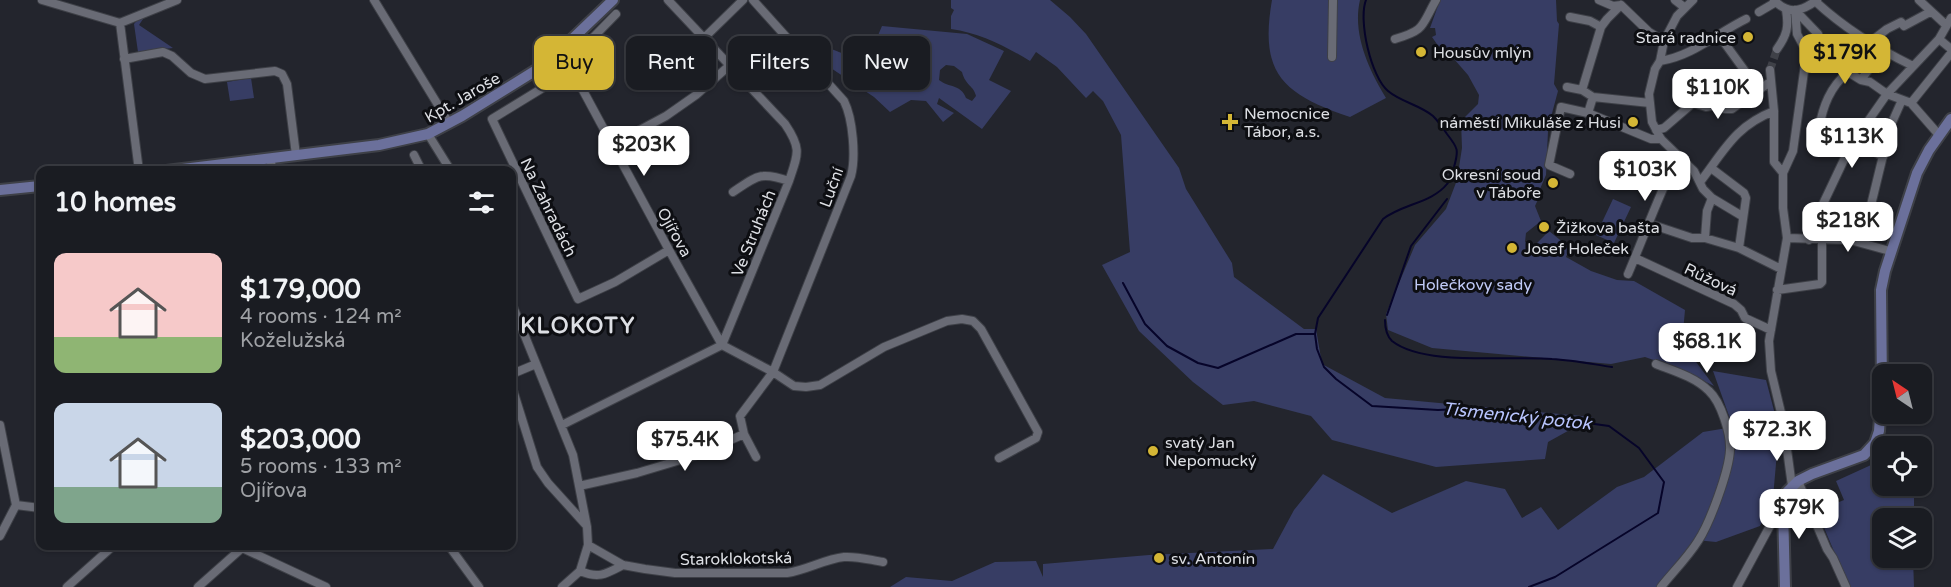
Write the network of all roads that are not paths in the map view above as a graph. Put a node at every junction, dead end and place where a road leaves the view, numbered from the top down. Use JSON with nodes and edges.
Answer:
{"nodes":[{"id":1,"x":42,"y":0,"type":"edge"},
{"id":2,"x":177,"y":0,"type":"edge"},
{"id":3,"x":374,"y":0,"type":"edge"},
{"id":4,"x":613,"y":0,"type":"edge"},
{"id":5,"x":668,"y":0,"type":"edge"},
{"id":6,"x":743,"y":0,"type":"edge"},
{"id":7,"x":753,"y":0,"type":"edge"},
{"id":8,"x":1333,"y":0,"type":"edge"},
{"id":9,"x":1436,"y":0,"type":"edge"},
{"id":10,"x":1599,"y":0,"type":"edge"},
{"id":11,"x":1675,"y":0,"type":"edge"},
{"id":12,"x":1693,"y":0,"type":"edge"},
{"id":13,"x":1919,"y":0,"type":"edge"},
{"id":14,"x":1775,"y":1,"type":"edge"},
{"id":15,"x":1816,"y":1,"type":"edge"},
{"id":16,"x":1621,"y":6,"type":"junction"},
{"id":17,"x":1684,"y":7,"type":"junction"},
{"id":18,"x":1786,"y":10,"type":"junction"},
{"id":19,"x":1796,"y":10,"type":"junction"},
{"id":20,"x":1759,"y":12,"type":"dead end"},
{"id":21,"x":1930,"y":12,"type":"junction"},
{"id":22,"x":616,"y":14,"type":"dead end"},
{"id":23,"x":1570,"y":17,"type":"dead end"},
{"id":24,"x":1746,"y":18,"type":"dead end"},
{"id":25,"x":1949,"y":22,"type":"edge"},
{"id":26,"x":120,"y":23,"type":"junction"},
{"id":27,"x":1601,"y":27,"type":"junction"},
{"id":28,"x":1718,"y":34,"type":"junction"},
{"id":29,"x":1818,"y":34,"type":"tunnel mouth"},
{"id":30,"x":595,"y":36,"type":"edge"},
{"id":31,"x":702,"y":36,"type":"edge"},
{"id":32,"x":706,"y":36,"type":"edge"},
{"id":33,"x":1395,"y":39,"type":"dead end"},
{"id":34,"x":1939,"y":39,"type":"junction"},
{"id":35,"x":1664,"y":41,"type":"junction"},
{"id":36,"x":1870,"y":42,"type":"junction"},
{"id":37,"x":1829,"y":47,"type":"tunnel mouth"},
{"id":38,"x":1777,"y":49,"type":"tunnel mouth"},
{"id":39,"x":716,"y":50,"type":"edge"},
{"id":40,"x":1882,"y":51,"type":"junction"},
{"id":41,"x":1951,"y":51,"type":"edge"},
{"id":42,"x":1332,"y":57,"type":"dead end"},
{"id":43,"x":124,"y":59,"type":"junction"},
{"id":44,"x":1660,"y":61,"type":"junction"},
{"id":45,"x":728,"y":63,"type":"edge"},
{"id":46,"x":1913,"y":66,"type":"junction"},
{"id":47,"x":728,"y":67,"type":"edge"},
{"id":48,"x":1770,"y":70,"type":"tunnel mouth"},
{"id":49,"x":1848,"y":72,"type":"junction"},
{"id":50,"x":1861,"y":80,"type":"junction"},
{"id":51,"x":1770,"y":82,"type":"junction"},
{"id":52,"x":1567,"y":87,"type":"dead end"},
{"id":53,"x":1758,"y":89,"type":"junction"},
{"id":54,"x":539,"y":90,"type":"edge"},
{"id":55,"x":583,"y":90,"type":"edge"},
{"id":56,"x":753,"y":90,"type":"edge"},
{"id":57,"x":1582,"y":90,"type":"junction"},
{"id":58,"x":1887,"y":94,"type":"junction"},
{"id":59,"x":1593,"y":97,"type":"junction"},
{"id":60,"x":1902,"y":100,"type":"junction"},
{"id":61,"x":1650,"y":103,"type":"junction"},
{"id":62,"x":1911,"y":103,"type":"junction"},
{"id":63,"x":1774,"y":111,"type":"junction"},
{"id":64,"x":1588,"y":113,"type":"junction"},
{"id":65,"x":1951,"y":119,"type":"edge"},
{"id":66,"x":449,"y":123,"type":"junction"},
{"id":67,"x":1656,"y":130,"type":"junction"},
{"id":68,"x":428,"y":134,"type":"junction"},
{"id":69,"x":1939,"y":135,"type":"junction"},
{"id":70,"x":1661,"y":139,"type":"junction"},
{"id":71,"x":1855,"y":139,"type":"junction"},
{"id":72,"x":612,"y":145,"type":"junction"},
{"id":73,"x":1850,"y":147,"type":"junction"},
{"id":74,"x":1676,"y":154,"type":"junction"},
{"id":75,"x":296,"y":155,"type":"junction"},
{"id":76,"x":414,"y":155,"type":"dead end"},
{"id":77,"x":1883,"y":157,"type":"junction"},
{"id":78,"x":270,"y":158,"type":"junction"},
{"id":79,"x":138,"y":166,"type":"edge"},
{"id":80,"x":206,"y":166,"type":"edge"},
{"id":81,"x":272,"y":166,"type":"edge"},
{"id":82,"x":420,"y":166,"type":"edge"},
{"id":83,"x":449,"y":166,"type":"edge"},
{"id":84,"x":514,"y":166,"type":"edge"},
{"id":85,"x":1711,"y":168,"type":"junction"},
{"id":86,"x":516,"y":169,"type":"edge"},
{"id":87,"x":1783,"y":173,"type":"junction"},
{"id":88,"x":1570,"y":174,"type":"dead end"},
{"id":89,"x":789,"y":181,"type":"junction"},
{"id":90,"x":1700,"y":182,"type":"junction"},
{"id":91,"x":36,"y":186,"type":"edge"},
{"id":92,"x":0,"y":190,"type":"edge"},
{"id":93,"x":733,"y":192,"type":"dead end"},
{"id":94,"x":1712,"y":198,"type":"junction"},
{"id":95,"x":1742,"y":216,"type":"junction"},
{"id":96,"x":1650,"y":224,"type":"junction"},
{"id":97,"x":1705,"y":238,"type":"junction"},
{"id":98,"x":1787,"y":238,"type":"junction"},
{"id":99,"x":1809,"y":240,"type":"junction"},
{"id":100,"x":1822,"y":240,"type":"junction"},
{"id":101,"x":1862,"y":242,"type":"junction"},
{"id":102,"x":1739,"y":248,"type":"junction"},
{"id":103,"x":669,"y":250,"type":"junction"},
{"id":104,"x":1890,"y":251,"type":"junction"},
{"id":105,"x":1635,"y":258,"type":"junction"},
{"id":106,"x":1781,"y":269,"type":"junction"},
{"id":107,"x":1628,"y":274,"type":"dead end"},
{"id":108,"x":1777,"y":290,"type":"junction"},
{"id":109,"x":516,"y":314,"type":"edge"},
{"id":110,"x":1771,"y":330,"type":"junction"},
{"id":111,"x":722,"y":345,"type":"junction"},
{"id":112,"x":536,"y":364,"type":"junction"},
{"id":113,"x":1656,"y":364,"type":"dead end"},
{"id":114,"x":516,"y":372,"type":"edge"},
{"id":115,"x":773,"y":372,"type":"junction"},
{"id":116,"x":516,"y":400,"type":"edge"},
{"id":117,"x":1783,"y":421,"type":"dead end"},
{"id":118,"x":0,"y":425,"type":"edge"},
{"id":119,"x":562,"y":425,"type":"junction"},
{"id":120,"x":744,"y":434,"type":"junction"},
{"id":121,"x":1785,"y":435,"type":"dead end"},
{"id":122,"x":756,"y":457,"type":"dead end"},
{"id":123,"x":999,"y":458,"type":"dead end"},
{"id":124,"x":1795,"y":483,"type":"junction"},
{"id":125,"x":579,"y":486,"type":"junction"},
{"id":126,"x":16,"y":505,"type":"junction"},
{"id":127,"x":1783,"y":507,"type":"junction"},
{"id":128,"x":36,"y":508,"type":"edge"},
{"id":129,"x":587,"y":527,"type":"junction"},
{"id":130,"x":0,"y":536,"type":"edge"},
{"id":131,"x":588,"y":545,"type":"junction"},
{"id":132,"x":109,"y":550,"type":"edge"},
{"id":133,"x":237,"y":550,"type":"edge"},
{"id":134,"x":246,"y":550,"type":"edge"},
{"id":135,"x":452,"y":550,"type":"edge"},
{"id":136,"x":884,"y":562,"type":"dead end"},
{"id":137,"x":623,"y":565,"type":"junction"},
{"id":138,"x":580,"y":571,"type":"junction"},
{"id":139,"x":67,"y":587,"type":"edge"},
{"id":140,"x":198,"y":587,"type":"edge"},
{"id":141,"x":326,"y":587,"type":"edge"},
{"id":142,"x":479,"y":587,"type":"edge"},
{"id":143,"x":562,"y":587,"type":"edge"},
{"id":144,"x":1661,"y":587,"type":"edge"},
{"id":145,"x":1737,"y":587,"type":"edge"},
{"id":146,"x":1785,"y":587,"type":"edge"},
{"id":147,"x":1846,"y":587,"type":"edge"}],
"edges":[{"from":1,"to":26,"type":"street"},
{"from":2,"to":26,"type":"street"},
{"from":3,"to":66,"type":"street"},
{"from":4,"to":66,"type":"street","name":"Kpt. Jaroše"},
{"from":5,"to":31,"type":"street","name":"Ve Struhách"},
{"from":6,"to":32,"type":"street"},
{"from":7,"to":115,"type":"street","name":"Luční"},
{"from":8,"to":42,"type":"street"},
{"from":9,"to":33,"type":"street"},
{"from":10,"to":16,"type":"street"},
{"from":11,"to":17,"type":"street"},
{"from":12,"to":17,"type":"street"},
{"from":13,"to":21,"type":"street"},
{"from":14,"to":18,"type":"street"},
{"from":14,"to":20,"type":"street"},
{"from":15,"to":19,"type":"street"},
{"from":15,"to":36,"type":"street"},
{"from":16,"to":27,"type":"street"},
{"from":16,"to":35,"type":"street"},
{"from":17,"to":35,"type":"street"},
{"from":18,"to":19,"type":"street"},
{"from":18,"to":38,"type":"street"},
{"from":19,"to":29,"type":"street"},
{"from":19,"to":87,"type":"street"},
{"from":21,"to":25,"type":"street"},
{"from":21,"to":36,"type":"street"},
{"from":22,"to":30,"type":"street"},
{"from":23,"to":27,"type":"street"},
{"from":24,"to":28,"type":"street"},
{"from":25,"to":34,"type":"street"},
{"from":26,"to":43,"type":"street"},
{"from":27,"to":57,"type":"street"},
{"from":28,"to":44,"type":"street"},
{"from":28,"to":53,"type":"street"},
{"from":34,"to":41,"type":"street"},
{"from":34,"to":46,"type":"street"},
{"from":35,"to":44,"type":"street"},
{"from":36,"to":40,"type":"street"},
{"from":37,"to":49,"type":"street"},
{"from":39,"to":45,"type":"street","name":"Ve Struhách"},
{"from":40,"to":46,"type":"street"},
{"from":40,"to":50,"type":"street"},
{"from":41,"to":62,"type":"street"},
{"from":43,"to":75,"type":"street"},
{"from":43,"to":79,"type":"street"},
{"from":44,"to":61,"type":"street"},
{"from":46,"to":58,"type":"street"},
{"from":47,"to":72,"type":"street"},
{"from":48,"to":51,"type":"street"},
{"from":49,"to":50,"type":"street"},
{"from":49,"to":73,"type":"street"},
{"from":50,"to":58,"type":"street"},
{"from":51,"to":53,"type":"street"},
{"from":51,"to":63,"type":"street"},
{"from":52,"to":57,"type":"street"},
{"from":53,"to":67,"type":"street"},
{"from":54,"to":84,"type":"street","name":"Na Zahradách"},
{"from":55,"to":72,"type":"street","name":"Ojířova"},
{"from":56,"to":89,"type":"street","name":"Ve Struhách"},
{"from":57,"to":59,"type":"street"},
{"from":58,"to":60,"type":"street"},
{"from":58,"to":71,"type":"street"},
{"from":59,"to":61,"type":"street"},
{"from":59,"to":64,"type":"street"},
{"from":60,"to":62,"type":"street"},
{"from":60,"to":77,"type":"street"},
{"from":61,"to":67,"type":"street"},
{"from":62,"to":69,"type":"street"},
{"from":63,"to":85,"type":"street"},
{"from":63,"to":87,"type":"street"},
{"from":64,"to":70,"type":"street"},
{"from":64,"to":88,"type":"street"},
{"from":65,"to":69,"type":"street"},
{"from":66,"to":68,"type":"street","name":"Kpt. Jaroše"},
{"from":67,"to":70,"type":"street"},
{"from":68,"to":75,"type":"street","name":"Kpt. Jaroše"},
{"from":68,"to":83,"type":"street"},
{"from":69,"to":104,"type":"street"},
{"from":70,"to":74,"type":"street"},
{"from":71,"to":73,"type":"street"},
{"from":71,"to":77,"type":"street"},
{"from":72,"to":103,"type":"street","name":"Ojířova"},
{"from":73,"to":99,"type":"street"},
{"from":74,"to":90,"type":"street"},
{"from":74,"to":96,"type":"street"},
{"from":75,"to":78,"type":"street","name":"Kpt. Jaroše"},
{"from":76,"to":82,"type":"street"},
{"from":77,"to":101,"type":"street"},
{"from":78,"to":80,"type":"street","name":"Kpt. Jaroše"},
{"from":78,"to":81,"type":"street"},
{"from":85,"to":90,"type":"street"},
{"from":85,"to":95,"type":"street"},
{"from":86,"to":103,"type":"street","name":"Na Zahradách"},
{"from":87,"to":98,"type":"street"},
{"from":89,"to":93,"type":"street"},
{"from":89,"to":111,"type":"street","name":"Ve Struhách"},
{"from":90,"to":94,"type":"street"},
{"from":91,"to":92,"type":"street"},
{"from":94,"to":95,"type":"street"},
{"from":94,"to":97,"type":"street"},
{"from":95,"to":102,"type":"street"},
{"from":96,"to":97,"type":"street"},
{"from":96,"to":105,"type":"street"},
{"from":97,"to":102,"type":"street"},
{"from":98,"to":99,"type":"street"},
{"from":98,"to":106,"type":"street"},
{"from":99,"to":100,"type":"street"},
{"from":100,"to":101,"type":"street"},
{"from":100,"to":108,"type":"street"},
{"from":101,"to":104,"type":"street"},
{"from":102,"to":106,"type":"street"},
{"from":103,"to":111,"type":"street","name":"Ojířova"},
{"from":104,"to":124,"type":"street"},
{"from":105,"to":107,"type":"street"},
{"from":105,"to":110,"type":"street","name":"Růžová"},
{"from":106,"to":108,"type":"street"},
{"from":108,"to":110,"type":"street"},
{"from":109,"to":112,"type":"street"},
{"from":110,"to":117,"type":"street"},
{"from":111,"to":115,"type":"street"},
{"from":111,"to":119,"type":"street"},
{"from":112,"to":114,"type":"street"},
{"from":112,"to":119,"type":"street"},
{"from":113,"to":144,"type":"street"},
{"from":115,"to":120,"type":"street","name":"Luční"},
{"from":115,"to":123,"type":"street"},
{"from":116,"to":129,"type":"street"},
{"from":118,"to":126,"type":"street"},
{"from":119,"to":125,"type":"street"},
{"from":120,"to":122,"type":"street"},
{"from":120,"to":125,"type":"street"},
{"from":121,"to":124,"type":"street"},
{"from":124,"to":127,"type":"street"},
{"from":124,"to":147,"type":"street"},
{"from":125,"to":129,"type":"street"},
{"from":126,"to":128,"type":"street"},
{"from":126,"to":130,"type":"street"},
{"from":127,"to":145,"type":"street"},
{"from":127,"to":146,"type":"street"},
{"from":129,"to":131,"type":"street"},
{"from":131,"to":137,"type":"street","name":"Staroklokotská"},
{"from":131,"to":138,"type":"street"},
{"from":132,"to":139,"type":"street"},
{"from":133,"to":140,"type":"street"},
{"from":134,"to":141,"type":"street"},
{"from":135,"to":142,"type":"street"},
{"from":136,"to":137,"type":"street","name":"Staroklokotská"},
{"from":137,"to":138,"type":"street","name":"Staroklokotská"},
{"from":138,"to":143,"type":"street"}]}
